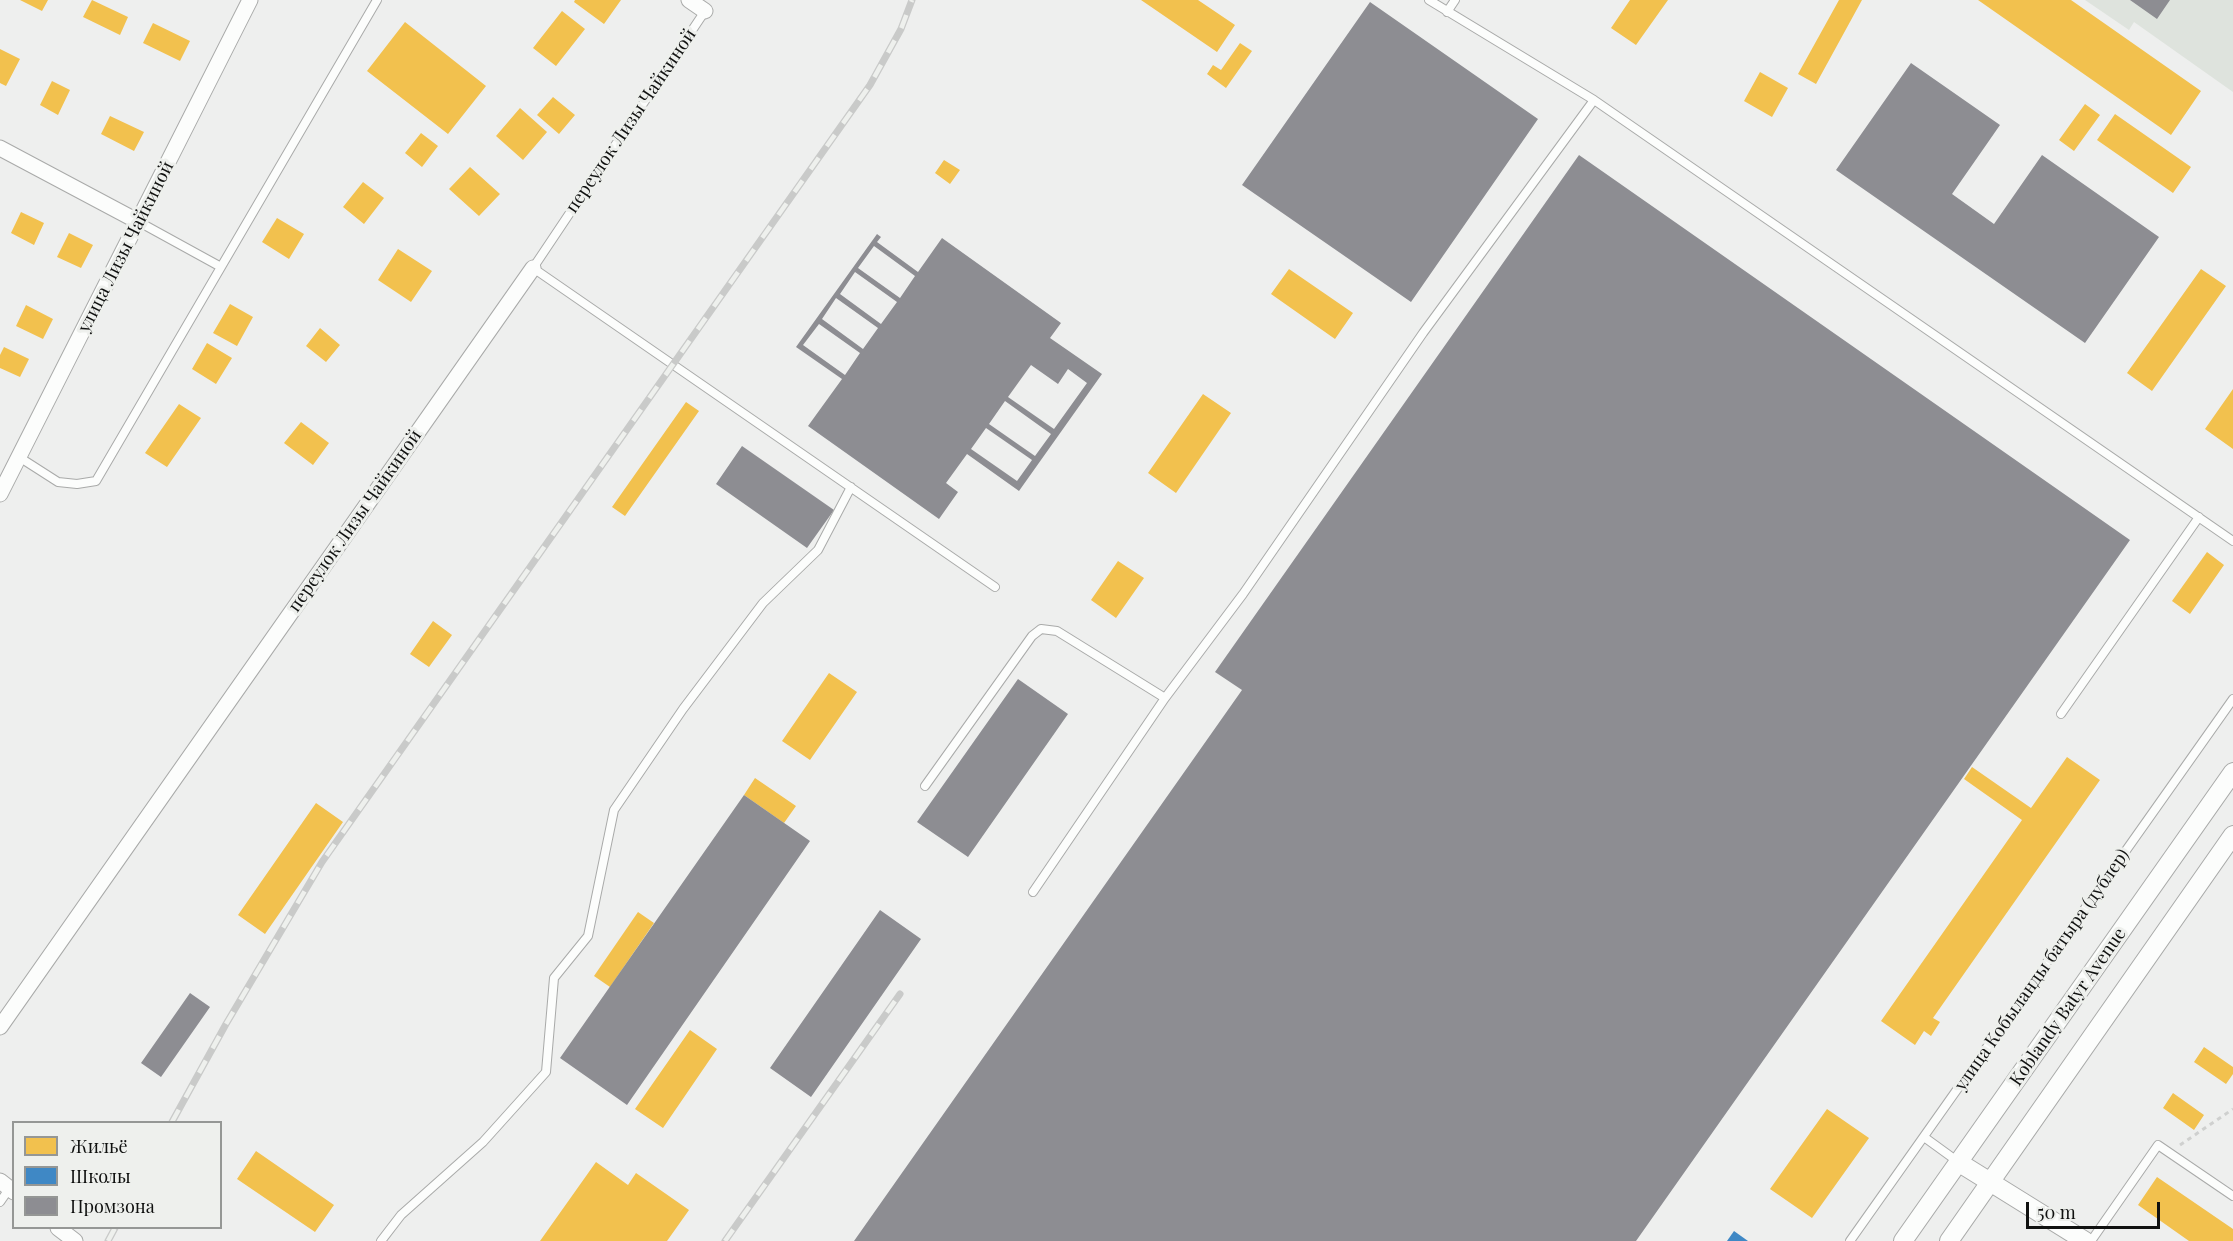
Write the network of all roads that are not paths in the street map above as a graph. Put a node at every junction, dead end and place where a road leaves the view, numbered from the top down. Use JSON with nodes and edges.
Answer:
{"nodes":[{"id":1,"x":250,"y":0,"type":"edge"},
{"id":2,"x":377,"y":0,"type":"edge"},
{"id":3,"x":689,"y":0,"type":"edge"},
{"id":4,"x":1429,"y":0,"type":"edge"},
{"id":5,"x":1455,"y":0,"type":"edge"},
{"id":6,"x":705,"y":11,"type":"joint"},
{"id":7,"x":1448,"y":12,"type":"junction"},
{"id":8,"x":1594,"y":100,"type":"junction"},
{"id":9,"x":0,"y":148,"type":"edge"},
{"id":10,"x":139,"y":222,"type":"junction"},
{"id":11,"x":221,"y":267,"type":"junction"},
{"id":12,"x":533,"y":268,"type":"junction"},
{"id":13,"x":19,"y":457,"type":"junction"},
{"id":14,"x":851,"y":487,"type":"junction"},
{"id":15,"x":0,"y":494,"type":"edge"},
{"id":16,"x":2199,"y":517,"type":"junction"},
{"id":17,"x":2233,"y":541,"type":"edge"},
{"id":18,"x":995,"y":587,"type":"dead end"},
{"id":19,"x":1165,"y":699,"type":"junction"},
{"id":20,"x":2233,"y":699,"type":"edge"},
{"id":21,"x":2061,"y":714,"type":"dead end"},
{"id":22,"x":2233,"y":772,"type":"edge"},
{"id":23,"x":925,"y":786,"type":"dead end"},
{"id":24,"x":2233,"y":836,"type":"edge"},
{"id":25,"x":1033,"y":892,"type":"dead end"},
{"id":26,"x":0,"y":1027,"type":"edge"},
{"id":27,"x":1923,"y":1137,"type":"junction"},
{"id":28,"x":1958,"y":1162,"type":"junction"},
{"id":29,"x":1992,"y":1181,"type":"junction"},
{"id":30,"x":8,"y":1187,"type":"edge"},
{"id":31,"x":2233,"y":1196,"type":"edge"},
{"id":32,"x":0,"y":1202,"type":"edge"},
{"id":33,"x":60,"y":1229,"type":"edge"},
{"id":34,"x":2074,"y":1238,"type":"edge"},
{"id":35,"x":75,"y":1241,"type":"edge"},
{"id":36,"x":381,"y":1241,"type":"edge"},
{"id":37,"x":1850,"y":1241,"type":"edge"},
{"id":38,"x":1903,"y":1241,"type":"edge"},
{"id":39,"x":1949,"y":1241,"type":"edge"},
{"id":40,"x":2091,"y":1241,"type":"edge"}],
"edges":[{"from":1,"to":10,"type":"street","name":"улица Лизы Чайкиной"},
{"from":2,"to":11,"type":"lane"},
{"from":3,"to":6,"type":"street"},
{"from":4,"to":7,"type":"lane"},
{"from":5,"to":7,"type":"lane"},
{"from":6,"to":12,"type":"lane","name":"переулок Лизы Чайкиной"},
{"from":7,"to":8,"type":"lane"},
{"from":8,"to":16,"type":"lane"},
{"from":8,"to":19,"type":"lane"},
{"from":9,"to":10,"type":"street"},
{"from":10,"to":11,"type":"lane"},
{"from":10,"to":13,"type":"street","name":"улица Лизы Чайкиной"},
{"from":11,"to":13,"type":"lane"},
{"from":12,"to":14,"type":"lane"},
{"from":12,"to":26,"type":"street","name":"переулок Лизы Чайкиной"},
{"from":13,"to":15,"type":"street","name":"улица Лизы Чайкиной"},
{"from":14,"to":18,"type":"lane"},
{"from":14,"to":36,"type":"lane"},
{"from":16,"to":17,"type":"lane"},
{"from":16,"to":21,"type":"lane"},
{"from":19,"to":23,"type":"lane"},
{"from":19,"to":25,"type":"lane"},
{"from":20,"to":27,"type":"lane","name":"улица Кобыланды батыра (дублер)"},
{"from":22,"to":28,"type":"street","name":"Koblandy Batyr Avenue"},
{"from":24,"to":29,"type":"street","name":"Koblandy Batyr Avenue"},
{"from":27,"to":28,"type":"lane"},
{"from":27,"to":37,"type":"lane","name":"улица Кобыланды батыра (дублер)"},
{"from":28,"to":29,"type":"street"},
{"from":28,"to":38,"type":"street","name":"Koblandy Batyr Avenue"},
{"from":29,"to":34,"type":"street"},
{"from":29,"to":39,"type":"street","name":"Koblandy Batyr Avenue"},
{"from":30,"to":32,"type":"lane"},
{"from":31,"to":40,"type":"lane"},
{"from":33,"to":35,"type":"street"}]}
